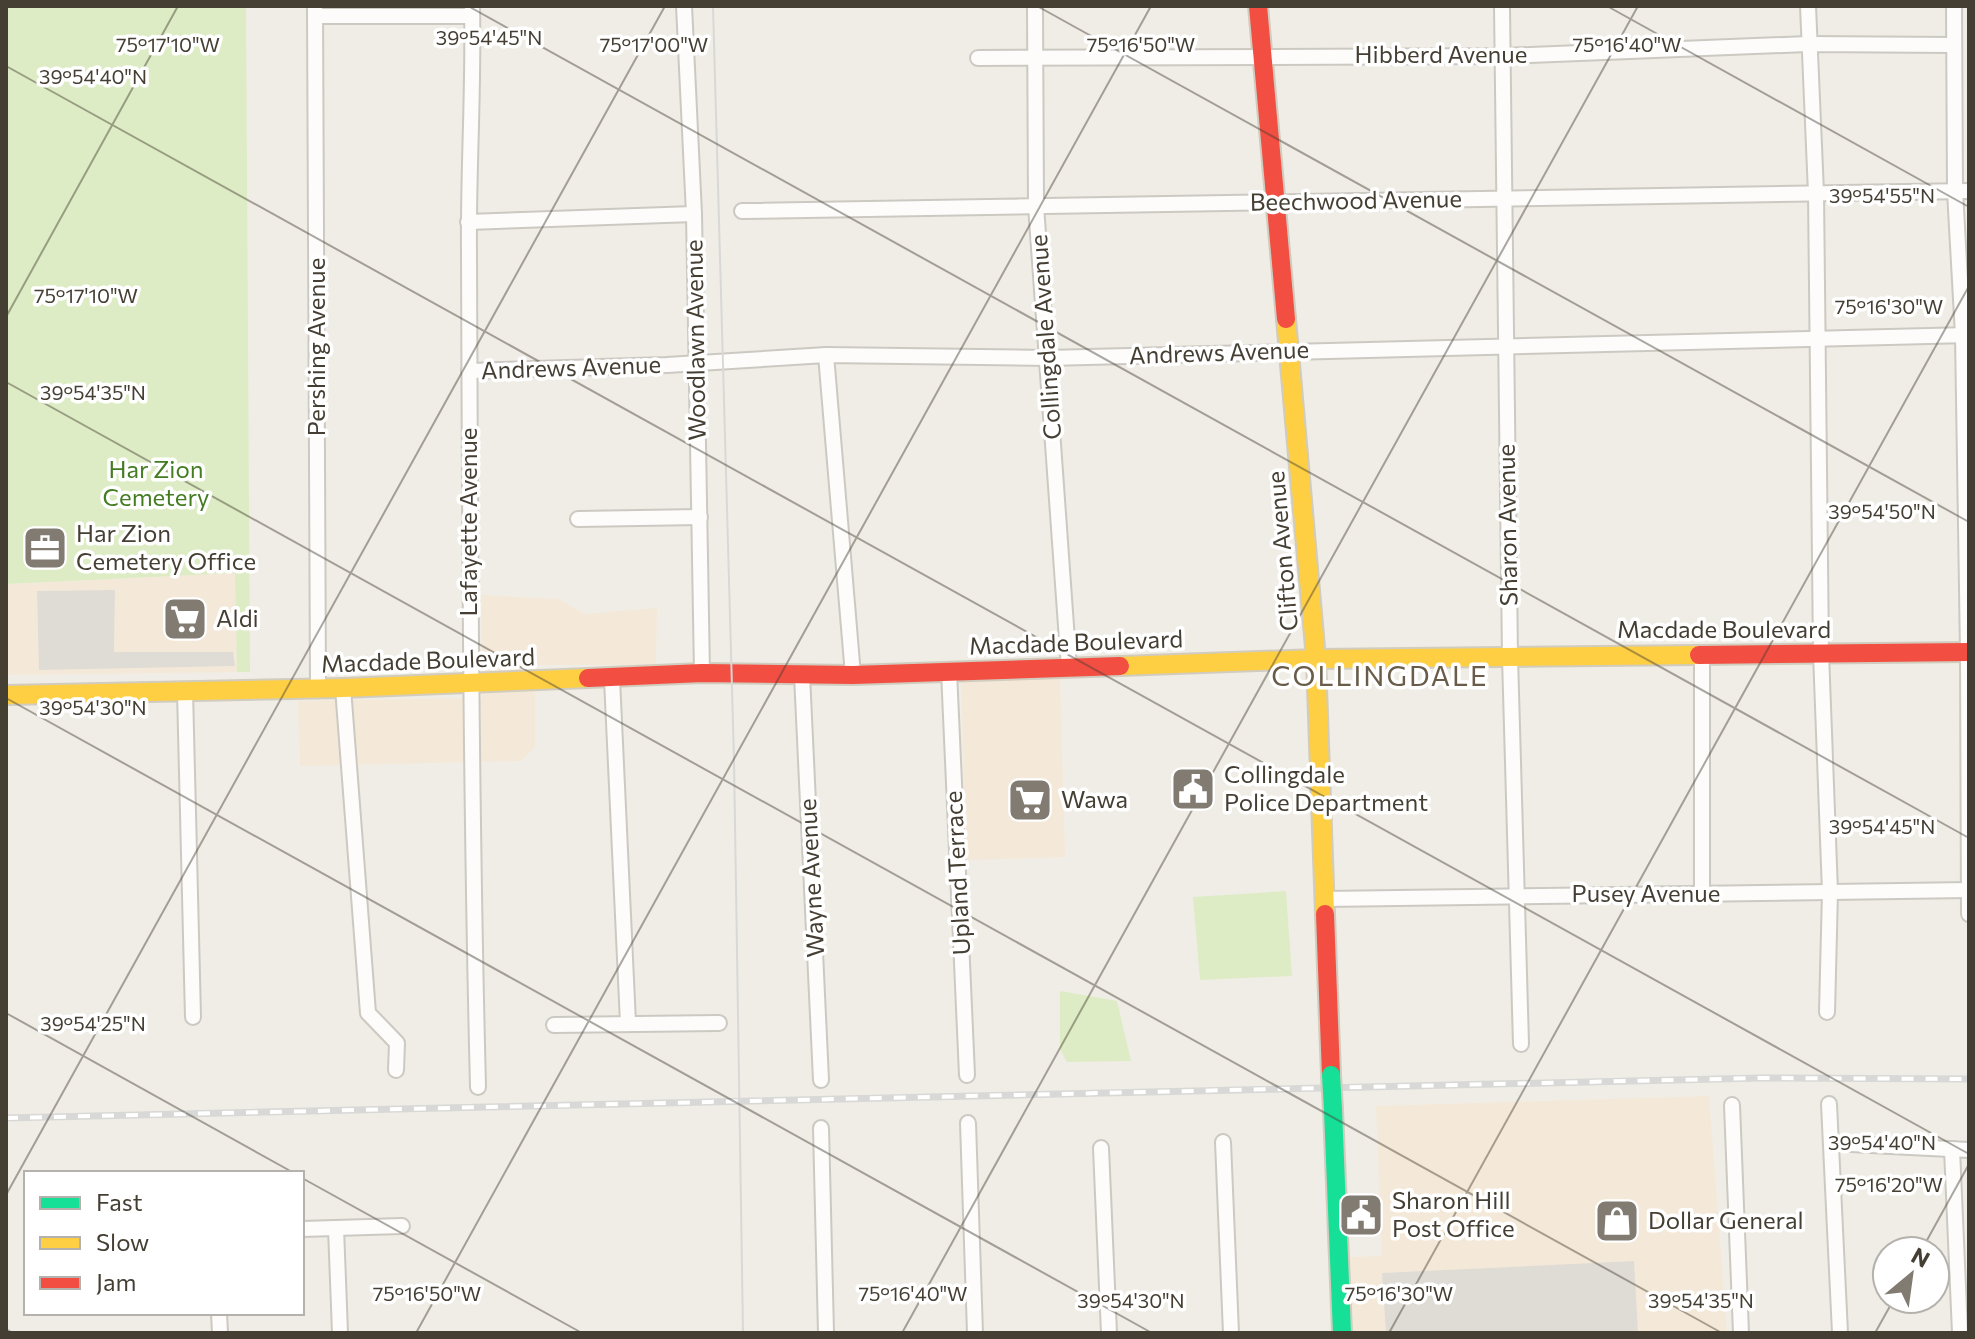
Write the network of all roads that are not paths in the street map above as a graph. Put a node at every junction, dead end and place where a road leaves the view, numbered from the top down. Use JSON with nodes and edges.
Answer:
{"nodes":[{"id":1,"x":684,"y":6,"type":"edge"},
{"id":2,"x":1035,"y":6,"type":"edge"},
{"id":3,"x":1258,"y":6,"type":"edge"},
{"id":4,"x":1502,"y":6,"type":"edge"},
{"id":5,"x":1808,"y":6,"type":"edge"},
{"id":6,"x":1954,"y":6,"type":"edge"},
{"id":7,"x":315,"y":11,"type":"edge"},
{"id":8,"x":472,"y":11,"type":"edge"},
{"id":9,"x":1808,"y":44,"type":"junction"},
{"id":10,"x":1953,"y":45,"type":"junction"},
{"id":11,"x":1264,"y":56,"type":"junction"},
{"id":12,"x":1503,"y":56,"type":"junction"},
{"id":13,"x":978,"y":58,"type":"dead end"},
{"id":14,"x":1038,"y":58,"type":"junction"},
{"id":15,"x":1962,"y":191,"type":"edge"},
{"id":16,"x":1816,"y":193,"type":"junction"},
{"id":17,"x":1504,"y":199,"type":"junction"},
{"id":18,"x":1275,"y":202,"type":"junction"},
{"id":19,"x":1036,"y":206,"type":"junction"},
{"id":20,"x":742,"y":211,"type":"dead end"},
{"id":21,"x":694,"y":214,"type":"junction"},
{"id":22,"x":468,"y":222,"type":"junction"},
{"id":23,"x":1966,"y":335,"type":"edge"},
{"id":24,"x":1816,"y":341,"type":"junction"},
{"id":25,"x":1505,"y":345,"type":"junction"},
{"id":26,"x":1291,"y":351,"type":"junction"},
{"id":27,"x":826,"y":355,"type":"junction"},
{"id":28,"x":1047,"y":358,"type":"junction"},
{"id":29,"x":695,"y":362,"type":"junction"},
{"id":30,"x":469,"y":371,"type":"junction"},
{"id":31,"x":700,"y":517,"type":"junction"},
{"id":32,"x":578,"y":519,"type":"dead end"},
{"id":33,"x":1969,"y":652,"type":"edge"},
{"id":34,"x":1702,"y":653,"type":"junction"},
{"id":35,"x":1821,"y":653,"type":"junction"},
{"id":36,"x":1510,"y":657,"type":"junction"},
{"id":37,"x":1316,"y":659,"type":"junction"},
{"id":38,"x":1069,"y":668,"type":"junction"},
{"id":39,"x":949,"y":671,"type":"junction"},
{"id":40,"x":702,"y":673,"type":"junction"},
{"id":41,"x":802,"y":675,"type":"junction"},
{"id":42,"x":853,"y":675,"type":"junction"},
{"id":43,"x":612,"y":679,"type":"junction"},
{"id":44,"x":469,"y":683,"type":"junction"},
{"id":45,"x":318,"y":688,"type":"junction"},
{"id":46,"x":343,"y":688,"type":"junction"},
{"id":47,"x":185,"y":691,"type":"junction"},
{"id":48,"x":6,"y":695,"type":"edge"},
{"id":49,"x":1968,"y":890,"type":"edge"},
{"id":50,"x":1830,"y":892,"type":"junction"},
{"id":51,"x":1702,"y":894,"type":"junction"},
{"id":52,"x":1519,"y":895,"type":"junction"},
{"id":53,"x":1324,"y":899,"type":"junction"},
{"id":54,"x":1969,"y":914,"type":"edge"},
{"id":55,"x":1827,"y":1012,"type":"dead end"},
{"id":56,"x":193,"y":1017,"type":"dead end"},
{"id":57,"x":628,"y":1023,"type":"junction"},
{"id":58,"x":719,"y":1023,"type":"dead end"},
{"id":59,"x":554,"y":1025,"type":"dead end"},
{"id":60,"x":1521,"y":1044,"type":"dead end"},
{"id":61,"x":396,"y":1070,"type":"dead end"},
{"id":62,"x":967,"y":1075,"type":"dead end"},
{"id":63,"x":821,"y":1080,"type":"dead end"},
{"id":64,"x":478,"y":1087,"type":"dead end"},
{"id":65,"x":1829,"y":1104,"type":"dead end"},
{"id":66,"x":1732,"y":1105,"type":"dead end"},
{"id":67,"x":968,"y":1123,"type":"dead end"},
{"id":68,"x":821,"y":1128,"type":"dead end"},
{"id":69,"x":1223,"y":1142,"type":"dead end"},
{"id":70,"x":1831,"y":1143,"type":"junction"},
{"id":71,"x":1101,"y":1148,"type":"dead end"},
{"id":72,"x":1952,"y":1149,"type":"junction"},
{"id":73,"x":1969,"y":1150,"type":"edge"},
{"id":74,"x":402,"y":1226,"type":"dead end"},
{"id":75,"x":336,"y":1228,"type":"junction"},
{"id":76,"x":304,"y":1229,"type":"edge"},
{"id":77,"x":340,"y":1333,"type":"edge"},
{"id":78,"x":826,"y":1333,"type":"edge"},
{"id":79,"x":975,"y":1333,"type":"edge"},
{"id":80,"x":1109,"y":1333,"type":"edge"},
{"id":81,"x":1231,"y":1333,"type":"edge"},
{"id":82,"x":1342,"y":1333,"type":"edge"},
{"id":83,"x":1741,"y":1333,"type":"edge"},
{"id":84,"x":1840,"y":1333,"type":"edge"},
{"id":85,"x":1960,"y":1333,"type":"edge"}],
"edges":[{"from":1,"to":21,"type":"street","name":"Woodlawn Avenue"},
{"from":2,"to":14,"type":"street","name":"Collingdale Avenue"},
{"from":3,"to":11,"type":"main road","name":"Clifton Avenue"},
{"from":4,"to":12,"type":"street","name":"Sharon Avenue"},
{"from":5,"to":9,"type":"street"},
{"from":6,"to":10,"type":"street"},
{"from":7,"to":8,"type":"street"},
{"from":7,"to":45,"type":"street","name":"Pershing Avenue"},
{"from":8,"to":22,"type":"street","name":"Lafayette Avenue"},
{"from":9,"to":10,"type":"street","name":"Hibberd Avenue"},
{"from":9,"to":12,"type":"street","name":"Hibberd Avenue"},
{"from":9,"to":16,"type":"street"},
{"from":10,"to":15,"type":"street"},
{"from":11,"to":12,"type":"street","name":"Hibberd Avenue"},
{"from":11,"to":14,"type":"street","name":"Hibberd Avenue"},
{"from":11,"to":18,"type":"main road","name":"Clifton Avenue"},
{"from":12,"to":17,"type":"street","name":"Sharon Avenue"},
{"from":13,"to":14,"type":"street","name":"Hibberd Avenue"},
{"from":14,"to":19,"type":"street","name":"Collingdale Avenue"},
{"from":15,"to":16,"type":"street","name":"Beechwood Avenue"},
{"from":15,"to":23,"type":"street"},
{"from":16,"to":17,"type":"street","name":"Beechwood Avenue"},
{"from":16,"to":24,"type":"street"},
{"from":17,"to":18,"type":"street","name":"Beechwood Avenue"},
{"from":17,"to":25,"type":"street","name":"Sharon Avenue"},
{"from":18,"to":19,"type":"street","name":"Beechwood Avenue"},
{"from":18,"to":26,"type":"main road","name":"Clifton Avenue"},
{"from":19,"to":20,"type":"street","name":"Beechwood Avenue"},
{"from":19,"to":28,"type":"street","name":"Collingdale Avenue"},
{"from":21,"to":22,"type":"street"},
{"from":21,"to":29,"type":"street","name":"Woodlawn Avenue"},
{"from":22,"to":30,"type":"street","name":"Lafayette Avenue"},
{"from":23,"to":24,"type":"street","name":"Andrews Avenue"},
{"from":23,"to":33,"type":"street"},
{"from":24,"to":25,"type":"street","name":"Andrews Avenue"},
{"from":24,"to":35,"type":"street"},
{"from":25,"to":26,"type":"street","name":"Andrews Avenue"},
{"from":25,"to":36,"type":"street","name":"Sharon Avenue"},
{"from":26,"to":28,"type":"street","name":"Andrews Avenue"},
{"from":26,"to":37,"type":"main road","name":"Clifton Avenue"},
{"from":27,"to":28,"type":"street","name":"Andrews Avenue"},
{"from":27,"to":29,"type":"street","name":"Andrews Avenue"},
{"from":27,"to":42,"type":"street"},
{"from":28,"to":38,"type":"street","name":"Collingdale Avenue"},
{"from":29,"to":30,"type":"street","name":"Andrews Avenue"},
{"from":29,"to":31,"type":"street","name":"Woodlawn Avenue"},
{"from":30,"to":44,"type":"street","name":"Lafayette Avenue"},
{"from":31,"to":32,"type":"street"},
{"from":31,"to":40,"type":"street","name":"Woodlawn Avenue"},
{"from":33,"to":35,"type":"main road","name":"Macdade Boulevard"},
{"from":33,"to":49,"type":"street"},
{"from":34,"to":35,"type":"main road","name":"Macdade Boulevard"},
{"from":34,"to":36,"type":"main road","name":"Macdade Boulevard"},
{"from":34,"to":51,"type":"street"},
{"from":35,"to":50,"type":"street"},
{"from":36,"to":37,"type":"main road","name":"Macdade Boulevard"},
{"from":36,"to":52,"type":"street","name":"Sharon Avenue"},
{"from":37,"to":38,"type":"main road","name":"Macdade Boulevard"},
{"from":37,"to":53,"type":"main road","name":"Clifton Avenue"},
{"from":38,"to":39,"type":"main road","name":"Macdade Boulevard"},
{"from":39,"to":42,"type":"main road","name":"Macdade Boulevard"},
{"from":39,"to":62,"type":"street","name":"Upland Terrace"},
{"from":40,"to":41,"type":"main road","name":"Macdade Boulevard"},
{"from":40,"to":43,"type":"main road","name":"Macdade Boulevard"},
{"from":41,"to":42,"type":"main road","name":"Macdade Boulevard"},
{"from":41,"to":63,"type":"street","name":"Wayne Avenue"},
{"from":43,"to":44,"type":"main road","name":"Macdade Boulevard"},
{"from":43,"to":57,"type":"street"},
{"from":44,"to":46,"type":"main road","name":"Macdade Boulevard"},
{"from":44,"to":64,"type":"street","name":"Lafayette Avenue"},
{"from":45,"to":46,"type":"main road","name":"Macdade Boulevard"},
{"from":45,"to":47,"type":"main road","name":"Macdade Boulevard"},
{"from":46,"to":61,"type":"street"},
{"from":47,"to":48,"type":"main road"},
{"from":47,"to":56,"type":"street"},
{"from":49,"to":50,"type":"street","name":"Pusey Avenue"},
{"from":49,"to":54,"type":"street"},
{"from":50,"to":51,"type":"street","name":"Pusey Avenue"},
{"from":50,"to":55,"type":"street"},
{"from":51,"to":52,"type":"street","name":"Pusey Avenue"},
{"from":52,"to":53,"type":"street","name":"Pusey Avenue"},
{"from":52,"to":60,"type":"street","name":"Sharon Avenue"},
{"from":53,"to":82,"type":"main road","name":"Clifton Avenue","bridge":true},
{"from":57,"to":58,"type":"street"},
{"from":57,"to":59,"type":"street"},
{"from":65,"to":70,"type":"street"},
{"from":66,"to":83,"type":"street"},
{"from":67,"to":79,"type":"street"},
{"from":68,"to":78,"type":"street"},
{"from":69,"to":81,"type":"street"},
{"from":70,"to":72,"type":"street"},
{"from":70,"to":84,"type":"street"},
{"from":71,"to":80,"type":"street"},
{"from":72,"to":73,"type":"street"},
{"from":72,"to":85,"type":"street"},
{"from":74,"to":75,"type":"street"},
{"from":75,"to":76,"type":"street"},
{"from":75,"to":77,"type":"street"}]}
